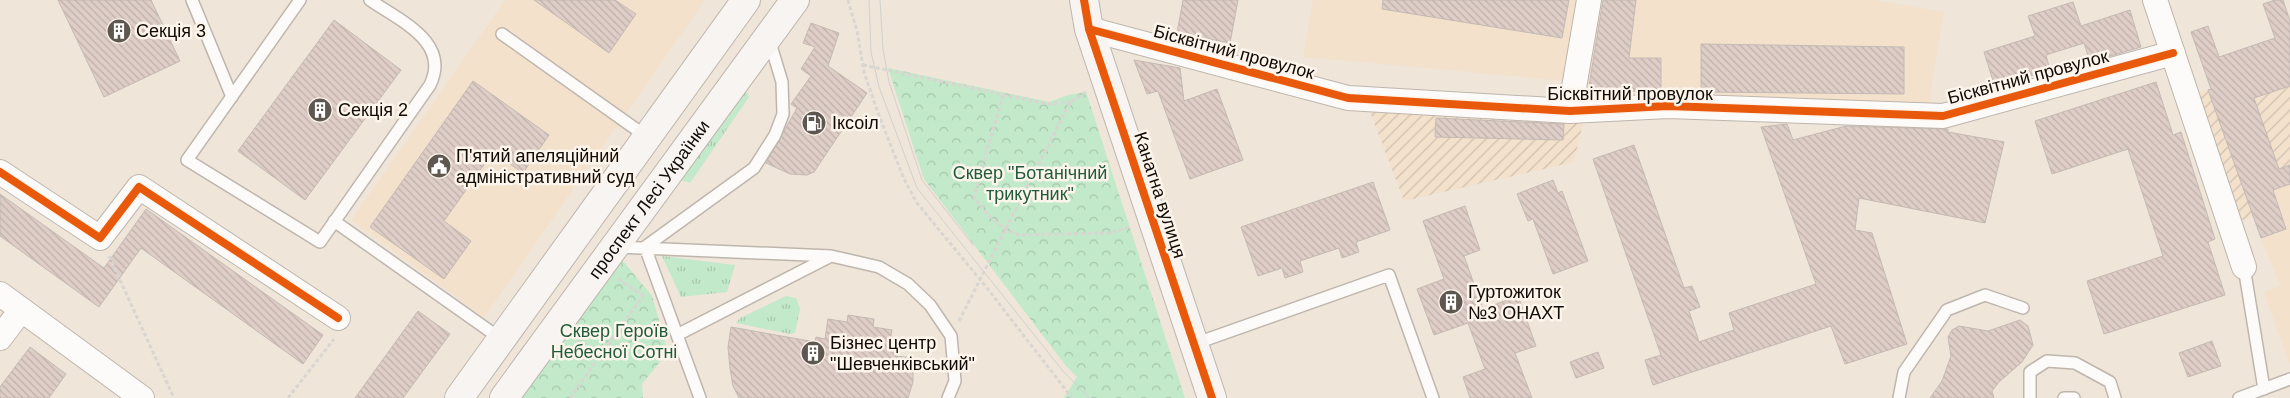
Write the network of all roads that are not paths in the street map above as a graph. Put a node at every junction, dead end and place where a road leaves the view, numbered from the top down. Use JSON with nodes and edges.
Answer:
{"nodes":[{"id":1,"x":192,"y":0,"type":"edge"},
{"id":2,"x":300,"y":0,"type":"edge"},
{"id":3,"x":370,"y":0,"type":"edge"},
{"id":4,"x":746,"y":0,"type":"edge"},
{"id":5,"x":795,"y":0,"type":"edge"},
{"id":6,"x":1084,"y":0,"type":"edge"},
{"id":7,"x":1589,"y":0,"type":"edge"},
{"id":8,"x":2155,"y":0,"type":"edge"},
{"id":9,"x":1089,"y":29,"type":"junction"},
{"id":10,"x":502,"y":34,"type":"dead end"},
{"id":11,"x":769,"y":38,"type":"junction"},
{"id":12,"x":2172,"y":53,"type":"junction"},
{"id":13,"x":232,"y":97,"type":"junction"},
{"id":14,"x":1570,"y":111,"type":"junction"},
{"id":15,"x":647,"y":137,"type":"junction"},
{"id":16,"x":0,"y":172,"type":"edge"},
{"id":17,"x":334,"y":221,"type":"junction"},
{"id":18,"x":613,"y":247,"type":"junction"},
{"id":19,"x":645,"y":247,"type":"junction"},
{"id":20,"x":831,"y":256,"type":"junction"},
{"id":21,"x":2244,"y":267,"type":"joint"},
{"id":22,"x":0,"y":294,"type":"edge"},
{"id":23,"x":2023,"y":308,"type":"dead end"},
{"id":24,"x":21,"y":310,"type":"junction"},
{"id":25,"x":339,"y":325,"type":"road end"},
{"id":26,"x":677,"y":335,"type":"junction"},
{"id":27,"x":0,"y":338,"type":"edge"},
{"id":28,"x":501,"y":339,"type":"junction"},
{"id":29,"x":1194,"y":344,"type":"junction"},
{"id":30,"x":2290,"y":379,"type":"edge"},
{"id":31,"x":2264,"y":389,"type":"junction"},
{"id":32,"x":142,"y":398,"type":"edge"},
{"id":33,"x":459,"y":398,"type":"edge"},
{"id":34,"x":504,"y":398,"type":"edge"},
{"id":35,"x":700,"y":398,"type":"edge"},
{"id":36,"x":948,"y":398,"type":"edge"},
{"id":37,"x":1212,"y":398,"type":"edge"},
{"id":38,"x":1433,"y":398,"type":"edge"},
{"id":39,"x":1899,"y":398,"type":"edge"},
{"id":40,"x":2030,"y":398,"type":"edge"},
{"id":41,"x":2064,"y":398,"type":"edge"},
{"id":42,"x":2074,"y":398,"type":"edge"},
{"id":43,"x":2115,"y":398,"type":"edge"},
{"id":44,"x":2239,"y":398,"type":"edge"}],
"edges":[{"from":1,"to":13,"type":"lane"},
{"from":2,"to":13,"type":"lane"},
{"from":3,"to":17,"type":"lane"},
{"from":4,"to":15,"type":"main road"},
{"from":5,"to":11,"type":"main road","name":"проспект Лесі Українки"},
{"from":6,"to":9,"type":"main road","name":"Канатна вулиця"},
{"from":7,"to":14,"type":"street"},
{"from":8,"to":12,"type":"street"},
{"from":9,"to":14,"type":"street","name":"Бісквітний провулок"},
{"from":9,"to":29,"type":"main road","name":"Канатна вулиця"},
{"from":10,"to":15,"type":"lane"},
{"from":11,"to":18,"type":"main road","name":"проспект Лесі Українки"},
{"from":11,"to":19,"type":"lane"},
{"from":12,"to":14,"type":"street","name":"Бісквітний провулок"},
{"from":12,"to":21,"type":"street"},
{"from":13,"to":17,"type":"lane"},
{"from":15,"to":28,"type":"main road"},
{"from":16,"to":25,"type":"street"},
{"from":17,"to":28,"type":"lane"},
{"from":18,"to":19,"type":"lane"},
{"from":18,"to":34,"type":"main road","name":"проспект Лесі Українки"},
{"from":19,"to":20,"type":"lane"},
{"from":19,"to":26,"type":"lane"},
{"from":20,"to":26,"type":"lane"},
{"from":20,"to":36,"type":"lane"},
{"from":21,"to":31,"type":"lane"},
{"from":22,"to":24,"type":"street"},
{"from":23,"to":39,"type":"lane"},
{"from":24,"to":27,"type":"street"},
{"from":24,"to":32,"type":"street"},
{"from":26,"to":35,"type":"lane"},
{"from":28,"to":33,"type":"main road"},
{"from":29,"to":37,"type":"main road","name":"Канатна вулиця"},
{"from":29,"to":38,"type":"lane"},
{"from":30,"to":31,"type":"lane"},
{"from":31,"to":44,"type":"lane"},
{"from":40,"to":43,"type":"lane"},
{"from":41,"to":42,"type":"lane"}]}
